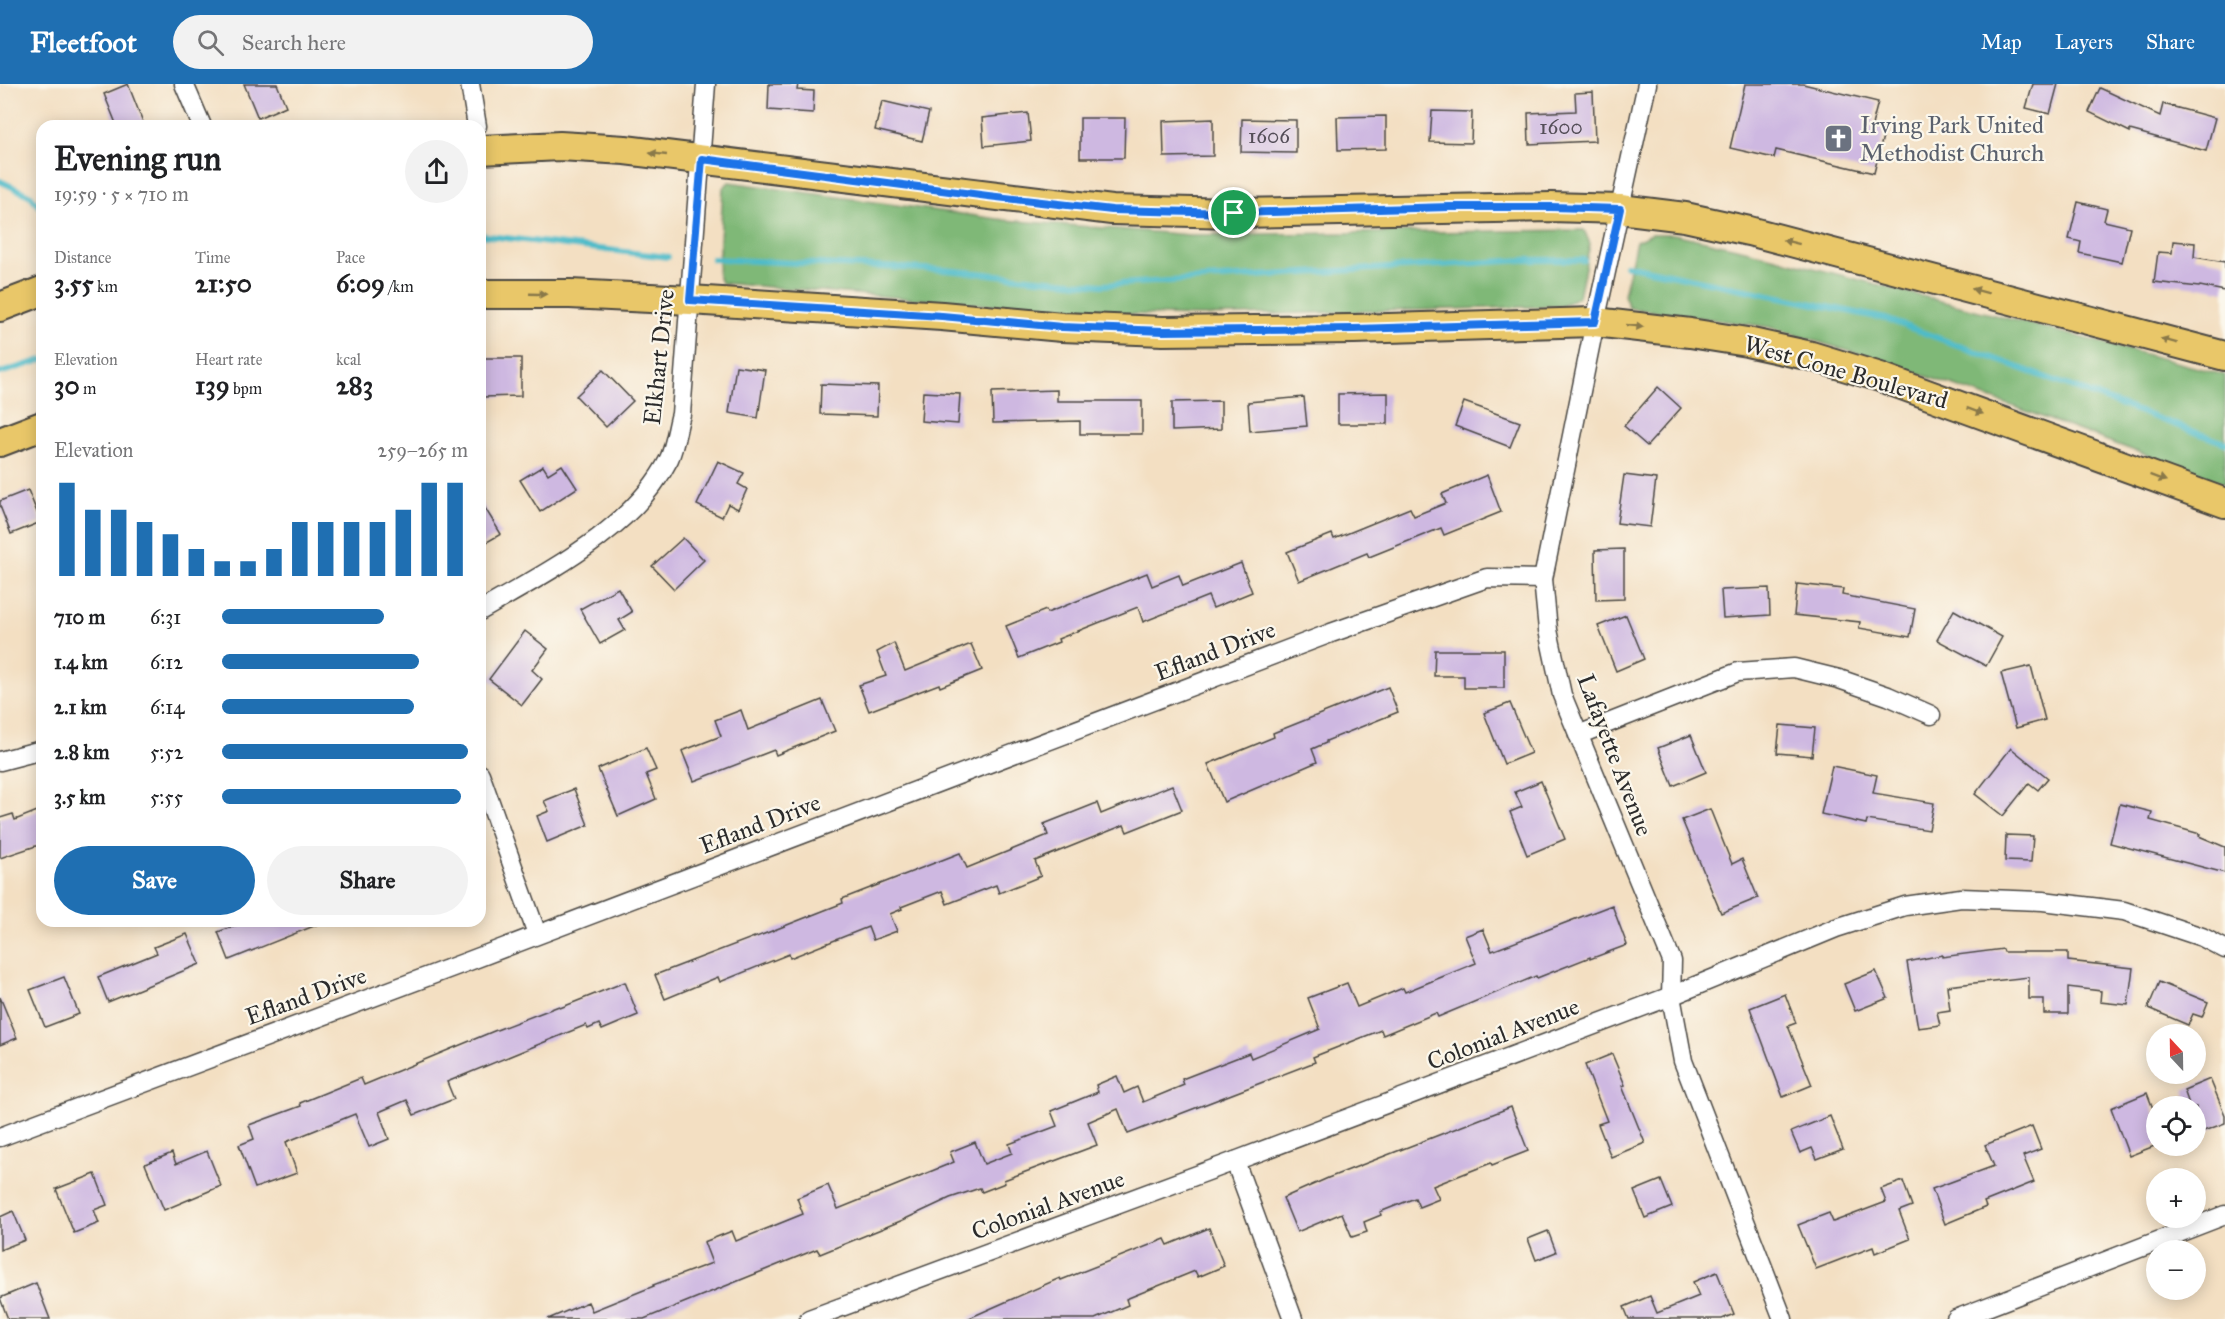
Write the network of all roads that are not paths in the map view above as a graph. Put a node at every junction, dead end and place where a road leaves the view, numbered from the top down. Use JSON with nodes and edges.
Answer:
{"nodes":[{"id":1,"x":184,"y":84,"type":"edge"},
{"id":2,"x":470,"y":84,"type":"edge"},
{"id":3,"x":706,"y":84,"type":"edge"},
{"id":4,"x":1647,"y":84,"type":"edge"},
{"id":5,"x":199,"y":120,"type":"edge"},
{"id":6,"x":476,"y":120,"type":"edge"},
{"id":7,"x":486,"y":150,"type":"edge"},
{"id":8,"x":702,"y":159,"type":"junction"},
{"id":9,"x":1620,"y":209,"type":"junction"},
{"id":10,"x":36,"y":293,"type":"edge"},
{"id":11,"x":486,"y":294,"type":"edge"},
{"id":12,"x":690,"y":300,"type":"junction"},
{"id":13,"x":0,"y":307,"type":"edge"},
{"id":14,"x":1595,"y":322,"type":"junction"},
{"id":15,"x":2225,"y":356,"type":"edge"},
{"id":16,"x":36,"y":428,"type":"edge"},
{"id":17,"x":0,"y":442,"type":"edge"},
{"id":18,"x":2225,"y":503,"type":"edge"},
{"id":19,"x":1542,"y":579,"type":"junction"},
{"id":20,"x":486,"y":607,"type":"edge"},
{"id":21,"x":1931,"y":714,"type":"dead end"},
{"id":22,"x":1578,"y":735,"type":"junction"},
{"id":23,"x":36,"y":752,"type":"edge"},
{"id":24,"x":0,"y":761,"type":"edge"},
{"id":25,"x":486,"y":791,"type":"edge"},
{"id":26,"x":537,"y":934,"type":"junction"},
{"id":27,"x":2225,"y":949,"type":"edge"},
{"id":28,"x":1671,"y":996,"type":"junction"},
{"id":29,"x":0,"y":1137,"type":"edge"},
{"id":30,"x":1235,"y":1161,"type":"junction"},
{"id":31,"x":2225,"y":1215,"type":"edge"},
{"id":32,"x":815,"y":1318,"type":"edge"},
{"id":33,"x":1293,"y":1319,"type":"edge"},
{"id":34,"x":1783,"y":1319,"type":"edge"},
{"id":35,"x":1956,"y":1319,"type":"edge"}],
"edges":[{"from":1,"to":5,"type":"street"},
{"from":2,"to":6,"type":"street"},
{"from":3,"to":8,"type":"street","name":"Elkhart Drive"},
{"from":4,"to":9,"type":"street","name":"Lafayette Avenue"},
{"from":8,"to":7,"type":"main road","one_way":true},
{"from":8,"to":9,"type":"main road"},
{"from":8,"to":12,"type":"street","name":"Elkhart Drive"},
{"from":9,"to":14,"type":"street","name":"Lafayette Avenue"},
{"from":15,"to":9,"type":"main road","one_way":true},
{"from":10,"to":13,"type":"main road"},
{"from":11,"to":12,"type":"main road","name":"West Cone Boulevard","one_way":true},
{"from":12,"to":14,"type":"main road","name":"West Cone Boulevard"},
{"from":12,"to":20,"type":"street","name":"Elkhart Drive"},
{"from":14,"to":18,"type":"main road","name":"West Cone Boulevard","one_way":true},
{"from":14,"to":19,"type":"street","name":"Lafayette Avenue"},
{"from":16,"to":17,"type":"main road"},
{"from":19,"to":22,"type":"street","name":"Lafayette Avenue"},
{"from":19,"to":26,"type":"street","name":"Efland Drive"},
{"from":21,"to":22,"type":"street"},
{"from":22,"to":28,"type":"street","name":"Lafayette Avenue"},
{"from":23,"to":24,"type":"street"},
{"from":25,"to":26,"type":"street"},
{"from":26,"to":29,"type":"street","name":"Efland Drive"},
{"from":27,"to":28,"type":"street","name":"Colonial Avenue"},
{"from":28,"to":30,"type":"street","name":"Colonial Avenue"},
{"from":28,"to":34,"type":"street","name":"Lafayette Avenue"},
{"from":30,"to":32,"type":"street","name":"Colonial Avenue"},
{"from":30,"to":33,"type":"street"},
{"from":31,"to":35,"type":"street"}]}
